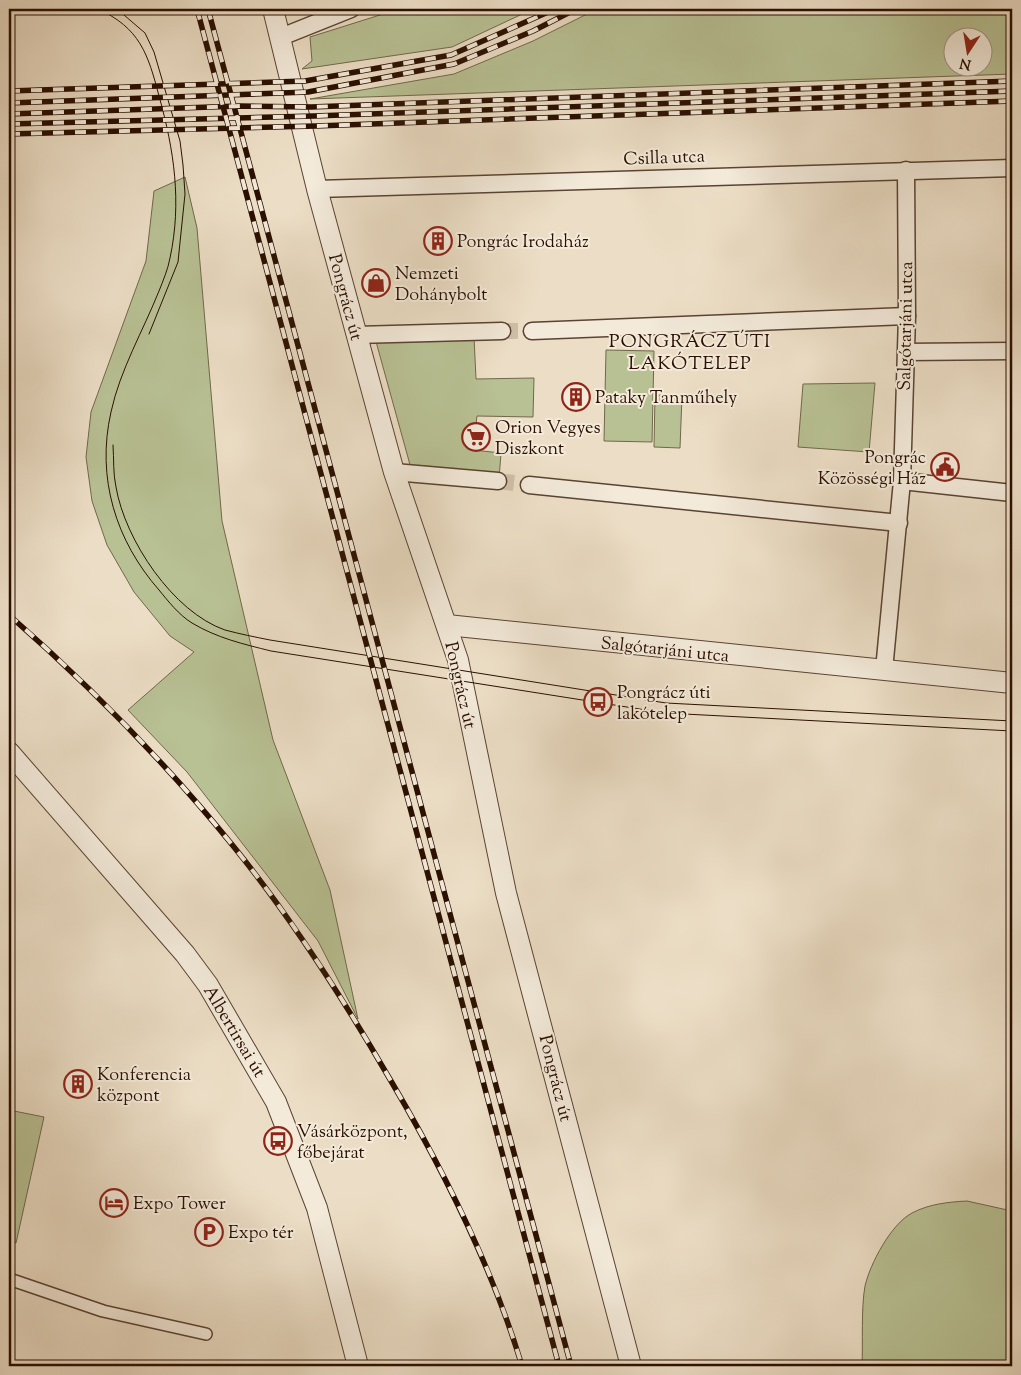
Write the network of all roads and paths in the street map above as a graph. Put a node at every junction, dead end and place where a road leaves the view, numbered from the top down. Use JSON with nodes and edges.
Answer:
{"nodes":[{"id":1,"x":273,"y":9,"type":"edge"},
{"id":2,"x":351,"y":9,"type":"edge"},
{"id":3,"x":281,"y":37,"type":"junction"},
{"id":4,"x":1012,"y":168,"type":"edge"},
{"id":5,"x":906,"y":170,"type":"junction"},
{"id":6,"x":317,"y":189,"type":"junction"},
{"id":7,"x":907,"y":316,"type":"junction"},
{"id":8,"x":502,"y":331,"type":"tunnel mouth"},
{"id":9,"x":532,"y":331,"type":"tunnel mouth"},
{"id":10,"x":356,"y":335,"type":"junction"},
{"id":11,"x":1012,"y":351,"type":"edge"},
{"id":12,"x":906,"y":352,"type":"junction"},
{"id":13,"x":394,"y":472,"type":"junction"},
{"id":14,"x":498,"y":481,"type":"tunnel mouth"},
{"id":15,"x":902,"y":482,"type":"junction"},
{"id":16,"x":531,"y":485,"type":"tunnel mouth"},
{"id":17,"x":1012,"y":493,"type":"edge"},
{"id":18,"x":899,"y":524,"type":"junction"},
{"id":19,"x":447,"y":624,"type":"junction"},
{"id":20,"x":884,"y":670,"type":"junction"},
{"id":21,"x":1012,"y":683,"type":"edge"},
{"id":22,"x":9,"y":752,"type":"edge"},
{"id":23,"x":9,"y":1279,"type":"edge"},
{"id":24,"x":206,"y":1334,"type":"dead end"},
{"id":25,"x":358,"y":1366,"type":"edge"},
{"id":26,"x":631,"y":1366,"type":"edge"}],
"edges":[{"from":1,"to":3,"type":"street","name":"Pongrácz út"},
{"from":2,"to":3,"type":"street"},
{"from":3,"to":6,"type":"street","name":"Pongrácz út"},
{"from":4,"to":5,"type":"street","name":"Csilla utca"},
{"from":5,"to":6,"type":"street","name":"Csilla utca"},
{"from":5,"to":7,"type":"street","name":"Salgótarjáni utca"},
{"from":6,"to":10,"type":"street","name":"Pongrácz út"},
{"from":7,"to":9,"type":"street"},
{"from":7,"to":12,"type":"street","name":"Salgótarjáni utca"},
{"from":8,"to":10,"type":"street"},
{"from":10,"to":13,"type":"street","name":"Pongrácz út"},
{"from":11,"to":12,"type":"street"},
{"from":12,"to":15,"type":"street","name":"Salgótarjáni utca"},
{"from":13,"to":14,"type":"street"},
{"from":13,"to":19,"type":"street","name":"Pongrácz út"},
{"from":15,"to":17,"type":"street"},
{"from":15,"to":18,"type":"street","name":"Salgótarjáni utca"},
{"from":16,"to":18,"type":"street"},
{"from":18,"to":20,"type":"street","name":"Salgótarjáni utca"},
{"from":19,"to":20,"type":"street","name":"Salgótarjáni utca"},
{"from":19,"to":26,"type":"street","name":"Pongrácz út"},
{"from":20,"to":21,"type":"street","name":"Salgótarjáni utca"},
{"from":22,"to":25,"type":"street","name":"Albertirsai út"},
{"from":23,"to":24,"type":"street"}]}
